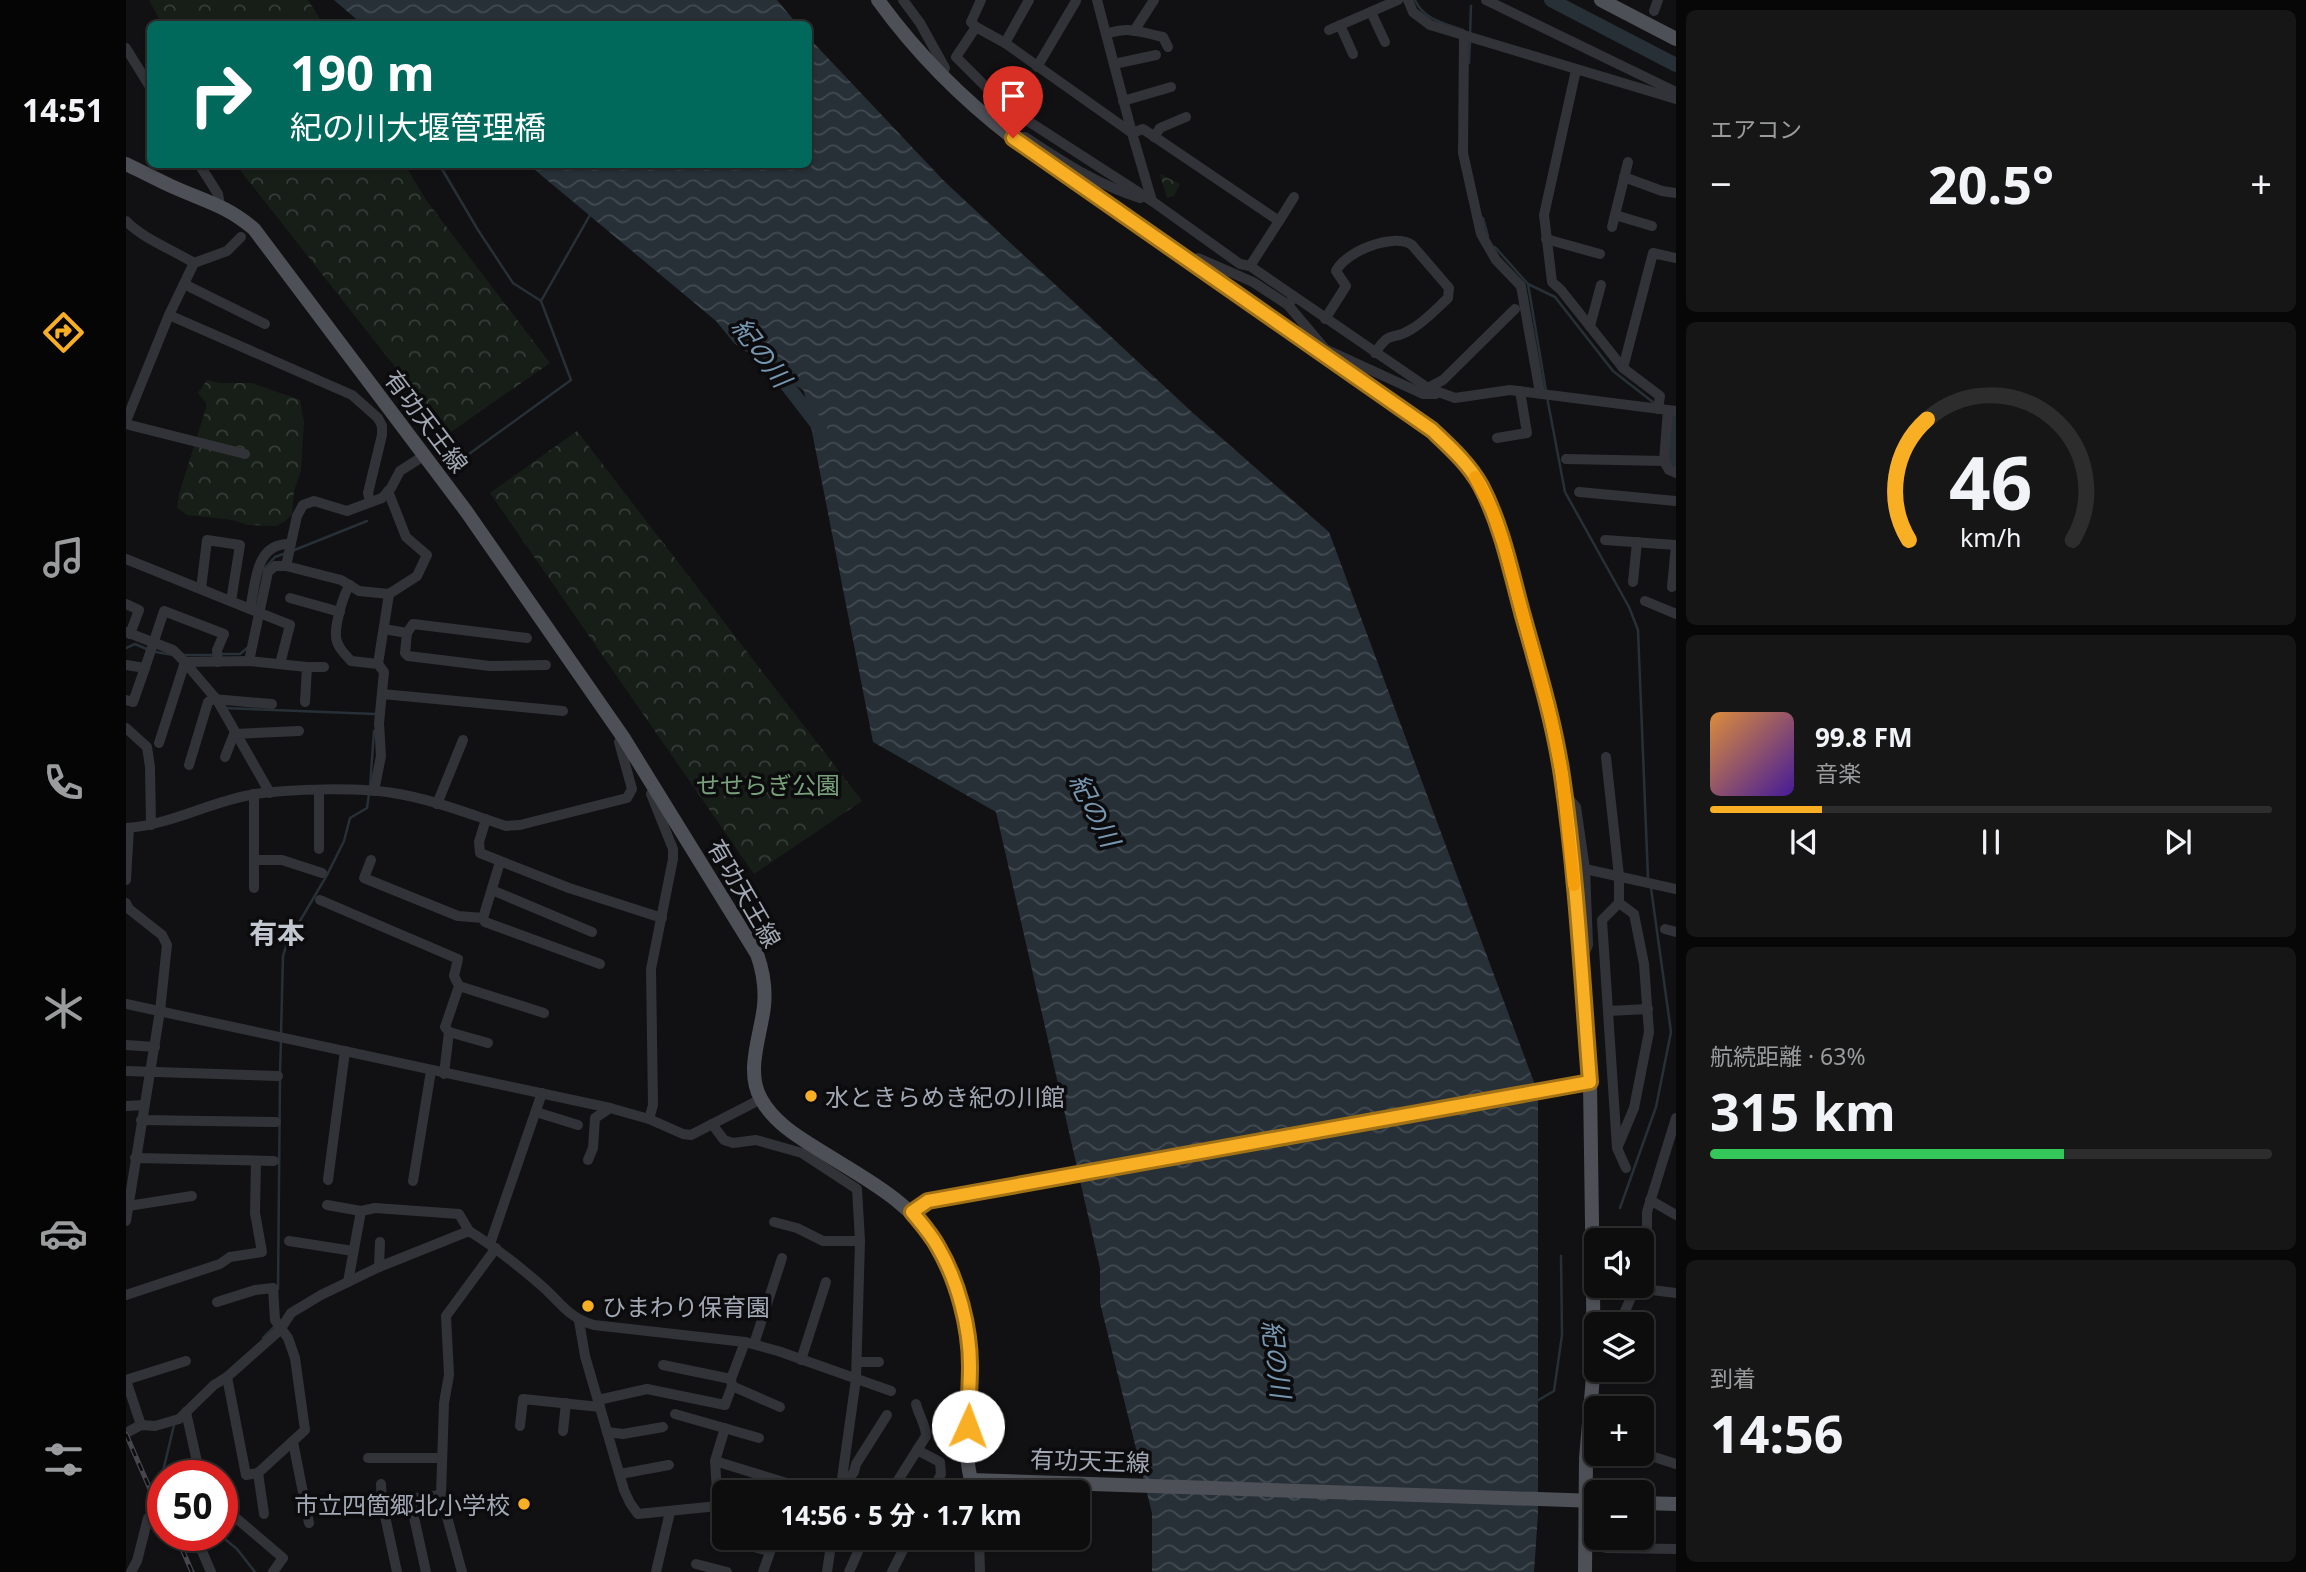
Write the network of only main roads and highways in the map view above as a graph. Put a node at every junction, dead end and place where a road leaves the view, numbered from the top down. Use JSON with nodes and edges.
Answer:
{"nodes":[{"id":1,"x":878,"y":0,"type":"edge"},
{"id":2,"x":1601,"y":0,"type":"edge"},
{"id":3,"x":1676,"y":39,"type":"edge"},
{"id":4,"x":126,"y":164,"type":"edge"},
{"id":5,"x":1593,"y":1312,"type":"edge"},
{"id":6,"x":1594,"y":1382,"type":"edge"},
{"id":7,"x":972,"y":1480,"type":"edge"},
{"id":8,"x":1588,"y":1480,"type":"edge"},
{"id":9,"x":1090,"y":1483,"type":"edge"},
{"id":10,"x":1584,"y":1501,"type":"edge"},
{"id":11,"x":1654,"y":1503,"type":"edge"},
{"id":12,"x":1676,"y":1504,"type":"edge"},
{"id":13,"x":1586,"y":1550,"type":"edge"},
{"id":14,"x":1585,"y":1572,"type":"edge"}],
"edges":[{"from":1,"to":5,"type":"main road"},
{"from":2,"to":3,"type":"main road"},
{"from":4,"to":7,"type":"main road","name":"有功天王線"},
{"from":6,"to":8,"type":"main road"},
{"from":9,"to":10,"type":"main road","name":"有功天王線"},
{"from":11,"to":12,"type":"main road"},
{"from":13,"to":14,"type":"main road"}]}
